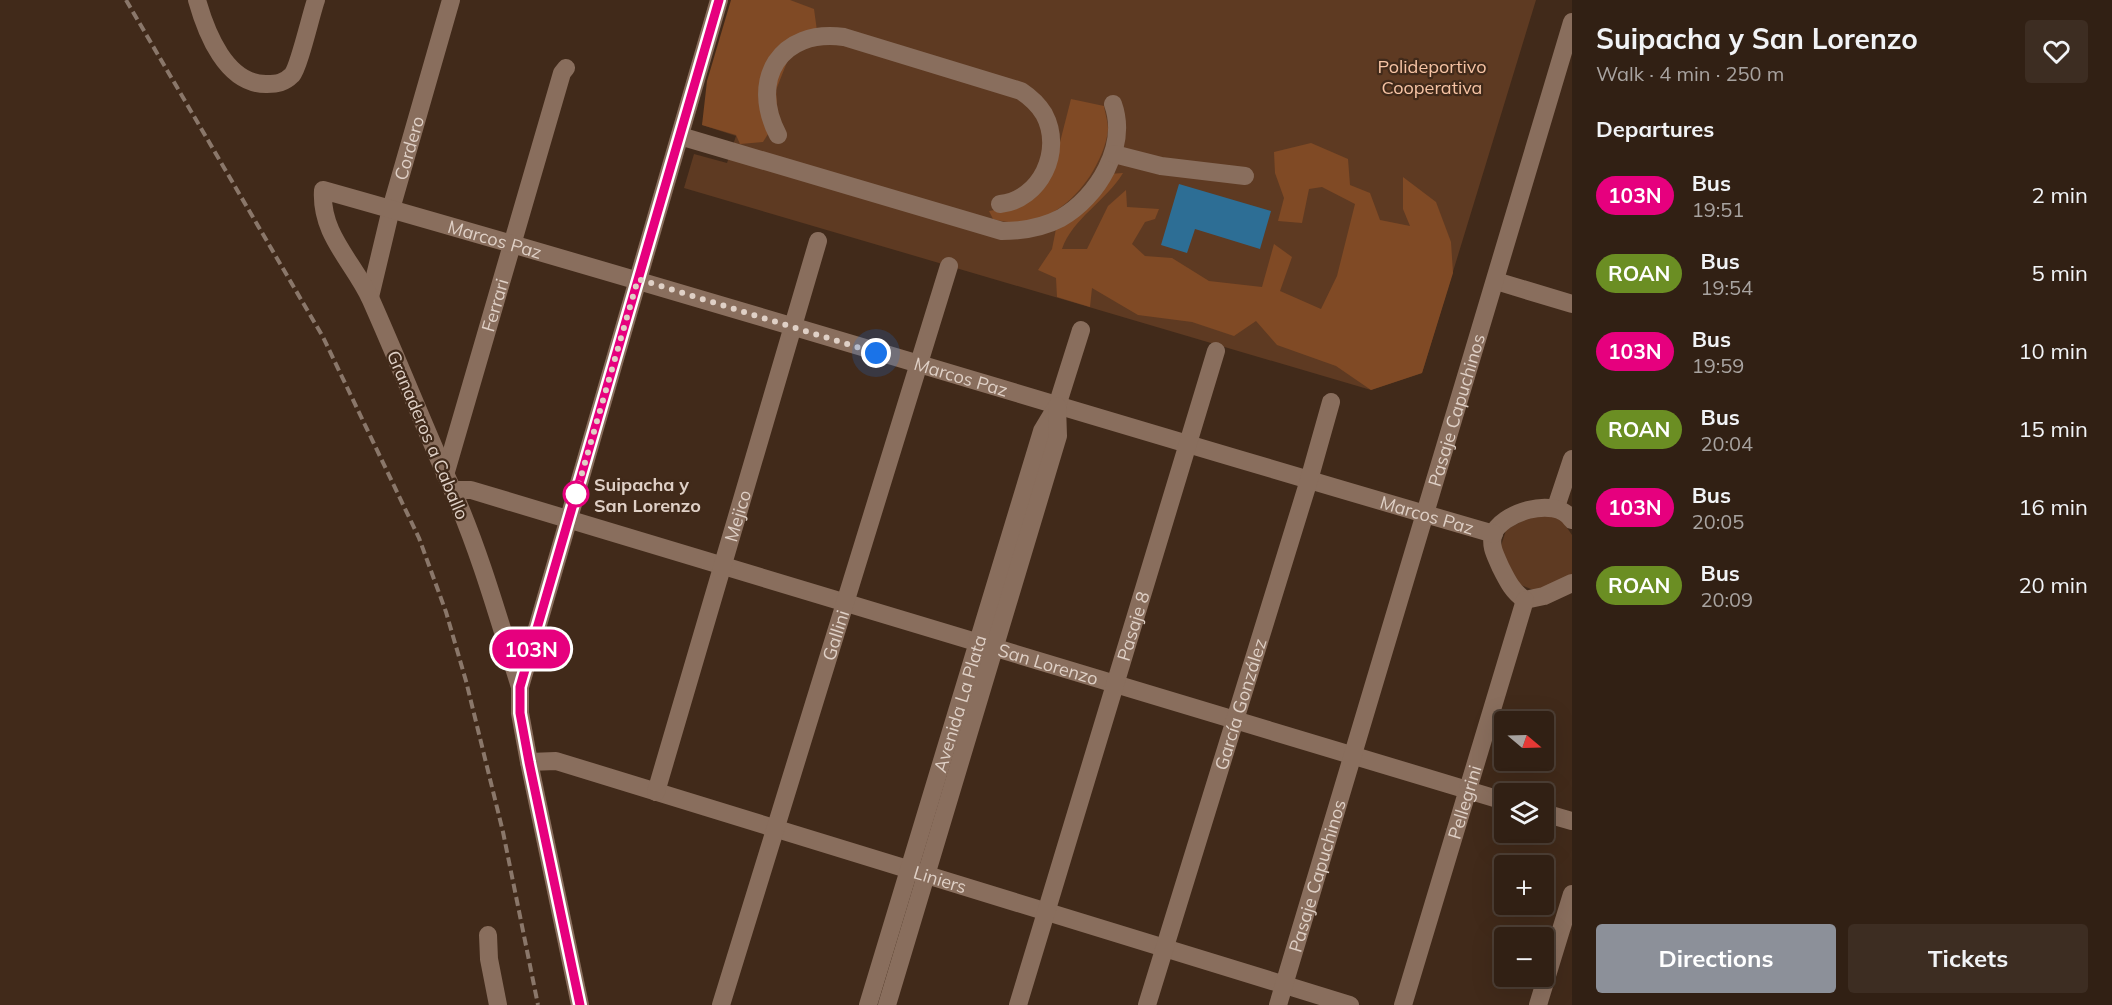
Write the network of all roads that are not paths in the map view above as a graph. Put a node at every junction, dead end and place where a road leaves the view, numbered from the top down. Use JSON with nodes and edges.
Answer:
{"nodes":[{"id":1,"x":197,"y":0,"type":"edge"},
{"id":2,"x":316,"y":0,"type":"edge"},
{"id":3,"x":452,"y":0,"type":"edge"},
{"id":4,"x":719,"y":0,"type":"edge"},
{"id":5,"x":1572,"y":22,"type":"edge"},
{"id":6,"x":566,"y":68,"type":"dead end"},
{"id":7,"x":1113,"y":104,"type":"dead end"},
{"id":8,"x":680,"y":135,"type":"junction"},
{"id":9,"x":778,"y":135,"type":"dead end"},
{"id":10,"x":1114,"y":154,"type":"junction"},
{"id":11,"x":1245,"y":176,"type":"dead end"},
{"id":12,"x":323,"y":190,"type":"joint"},
{"id":13,"x":1000,"y":204,"type":"dead end"},
{"id":14,"x":391,"y":209,"type":"junction"},
{"id":15,"x":818,"y":241,"type":"dead end"},
{"id":16,"x":513,"y":243,"type":"junction"},
{"id":17,"x":949,"y":266,"type":"dead end"},
{"id":18,"x":638,"y":279,"type":"junction"},
{"id":19,"x":1496,"y":280,"type":"junction"},
{"id":20,"x":370,"y":297,"type":"junction"},
{"id":21,"x":1572,"y":303,"type":"edge"},
{"id":22,"x":792,"y":328,"type":"junction"},
{"id":23,"x":1081,"y":330,"type":"dead end"},
{"id":24,"x":1216,"y":351,"type":"dead end"},
{"id":25,"x":918,"y":365,"type":"junction"},
{"id":26,"x":1331,"y":402,"type":"dead end"},
{"id":27,"x":1057,"y":406,"type":"junction"},
{"id":28,"x":1188,"y":444,"type":"junction"},
{"id":29,"x":1572,"y":459,"type":"edge"},
{"id":30,"x":1309,"y":480,"type":"junction"},
{"id":31,"x":449,"y":482,"type":"junction"},
{"id":32,"x":1556,"y":507,"type":"junction"},
{"id":33,"x":1426,"y":514,"type":"junction"},
{"id":34,"x":568,"y":519,"type":"junction"},
{"id":35,"x":1572,"y":520,"type":"edge"},
{"id":36,"x":1494,"y":534,"type":"junction"},
{"id":37,"x":722,"y":566,"type":"junction"},
{"id":38,"x":1572,"y":583,"type":"edge"},
{"id":39,"x":1525,"y":600,"type":"junction"},
{"id":40,"x":845,"y":602,"type":"junction"},
{"id":41,"x":986,"y":645,"type":"junction"},
{"id":42,"x":1115,"y":684,"type":"junction"},
{"id":43,"x":520,"y":687,"type":"junction"},
{"id":44,"x":1235,"y":720,"type":"junction"},
{"id":45,"x":1353,"y":755,"type":"junction"},
{"id":46,"x":529,"y":762,"type":"junction"},
{"id":47,"x":1468,"y":790,"type":"junction"},
{"id":48,"x":656,"y":792,"type":"junction"},
{"id":49,"x":1494,"y":798,"type":"edge"},
{"id":50,"x":1554,"y":816,"type":"edge"},
{"id":51,"x":1572,"y":821,"type":"edge"},
{"id":52,"x":775,"y":829,"type":"junction"},
{"id":53,"x":918,"y":872,"type":"junction"},
{"id":54,"x":1572,"y":894,"type":"edge"},
{"id":55,"x":1047,"y":912,"type":"junction"},
{"id":56,"x":488,"y":935,"type":"dead end"},
{"id":57,"x":1165,"y":948,"type":"junction"},
{"id":58,"x":1284,"y":985,"type":"junction"},
{"id":59,"x":498,"y":1005,"type":"edge"},
{"id":60,"x":580,"y":1005,"type":"edge"},
{"id":61,"x":721,"y":1005,"type":"edge"},
{"id":62,"x":868,"y":1005,"type":"edge"},
{"id":63,"x":887,"y":1005,"type":"edge"},
{"id":64,"x":1018,"y":1005,"type":"edge"},
{"id":65,"x":1147,"y":1005,"type":"edge"},
{"id":66,"x":1278,"y":1005,"type":"edge"},
{"id":67,"x":1350,"y":1005,"type":"edge"},
{"id":68,"x":1403,"y":1005,"type":"edge"},
{"id":69,"x":1538,"y":1005,"type":"edge"}],
"edges":[{"from":1,"to":2,"type":"street"},
{"from":3,"to":14,"type":"street","name":"Cordero"},
{"from":4,"to":8,"type":"street"},
{"from":5,"to":19,"type":"street","name":"Pasaje Capuchinos"},
{"from":6,"to":16,"type":"street","name":"Ferrari"},
{"from":7,"to":10,"type":"street"},
{"from":8,"to":10,"type":"street"},
{"from":8,"to":18,"type":"street"},
{"from":9,"to":13,"type":"street"},
{"from":10,"to":11,"type":"street"},
{"from":12,"to":14,"type":"street","name":"Marcos Paz"},
{"from":12,"to":20,"type":"street","name":"Granaderos a Caballo"},
{"from":14,"to":16,"type":"street","name":"Marcos Paz"},
{"from":14,"to":20,"type":"street","name":"Cordero"},
{"from":15,"to":22,"type":"street","name":"Mejico"},
{"from":16,"to":18,"type":"street","name":"Marcos Paz"},
{"from":16,"to":31,"type":"street","name":"Ferrari"},
{"from":17,"to":25,"type":"street","name":"Gallini"},
{"from":18,"to":22,"type":"street","name":"Marcos Paz"},
{"from":18,"to":34,"type":"street"},
{"from":19,"to":21,"type":"street"},
{"from":19,"to":33,"type":"street","name":"Pasaje Capuchinos"},
{"from":20,"to":31,"type":"street","name":"Granaderos a Caballo"},
{"from":22,"to":25,"type":"street","name":"Marcos Paz"},
{"from":22,"to":37,"type":"street","name":"Mejico"},
{"from":23,"to":27,"type":"street","name":"Avenida La Plata"},
{"from":24,"to":28,"type":"street","name":"Pasaje 8"},
{"from":25,"to":27,"type":"street","name":"Marcos Paz"},
{"from":25,"to":40,"type":"street","name":"Gallini"},
{"from":26,"to":30,"type":"street","name":"García González"},
{"from":27,"to":28,"type":"street","name":"Marcos Paz"},
{"from":27,"to":41,"type":"street","name":"Avenida La Plata"},
{"from":28,"to":30,"type":"street","name":"Marcos Paz"},
{"from":28,"to":42,"type":"street","name":"Pasaje 8"},
{"from":29,"to":32,"type":"street"},
{"from":30,"to":33,"type":"street","name":"Marcos Paz"},
{"from":30,"to":44,"type":"street","name":"García González"},
{"from":31,"to":34,"type":"street","name":"San Lorenzo"},
{"from":31,"to":43,"type":"street","name":"Granaderos a Caballo"},
{"from":32,"to":35,"type":"street"},
{"from":32,"to":36,"type":"street"},
{"from":33,"to":36,"type":"street","name":"Marcos Paz"},
{"from":33,"to":45,"type":"street","name":"Pasaje Capuchinos"},
{"from":34,"to":37,"type":"street","name":"San Lorenzo"},
{"from":34,"to":43,"type":"street"},
{"from":36,"to":39,"type":"street"},
{"from":37,"to":40,"type":"street","name":"San Lorenzo"},
{"from":37,"to":48,"type":"street","name":"Mejico"},
{"from":38,"to":39,"type":"street"},
{"from":39,"to":47,"type":"street","name":"Pellegrini"},
{"from":40,"to":41,"type":"street","name":"San Lorenzo"},
{"from":40,"to":52,"type":"street","name":"Gallini"},
{"from":41,"to":42,"type":"street","name":"San Lorenzo"},
{"from":41,"to":53,"type":"street","name":"Avenida La Plata"},
{"from":42,"to":44,"type":"street","name":"San Lorenzo"},
{"from":42,"to":55,"type":"street","name":"Pasaje 8"},
{"from":43,"to":46,"type":"street"},
{"from":44,"to":45,"type":"street","name":"San Lorenzo"},
{"from":44,"to":57,"type":"street","name":"García González"},
{"from":45,"to":47,"type":"street","name":"San Lorenzo"},
{"from":45,"to":58,"type":"street","name":"Pasaje Capuchinos"},
{"from":46,"to":48,"type":"street","name":"Liniers"},
{"from":46,"to":60,"type":"street"},
{"from":47,"to":49,"type":"street","name":"San Lorenzo"},
{"from":47,"to":68,"type":"street","name":"Pellegrini"},
{"from":48,"to":52,"type":"street","name":"Liniers"},
{"from":50,"to":51,"type":"street"},
{"from":52,"to":53,"type":"street","name":"Liniers"},
{"from":52,"to":61,"type":"street","name":"Gallini"},
{"from":53,"to":55,"type":"street","name":"Liniers"},
{"from":53,"to":62,"type":"street","name":"Avenida La Plata"},
{"from":53,"to":63,"type":"street","name":"Avenida La Plata"},
{"from":54,"to":69,"type":"street"},
{"from":55,"to":57,"type":"street","name":"Liniers"},
{"from":55,"to":64,"type":"street","name":"Pasaje 8"},
{"from":56,"to":59,"type":"street"},
{"from":57,"to":58,"type":"street","name":"Liniers"},
{"from":57,"to":65,"type":"street","name":"García González"},
{"from":58,"to":66,"type":"street","name":"Pasaje Capuchinos"},
{"from":58,"to":67,"type":"street","name":"Liniers"}]}
